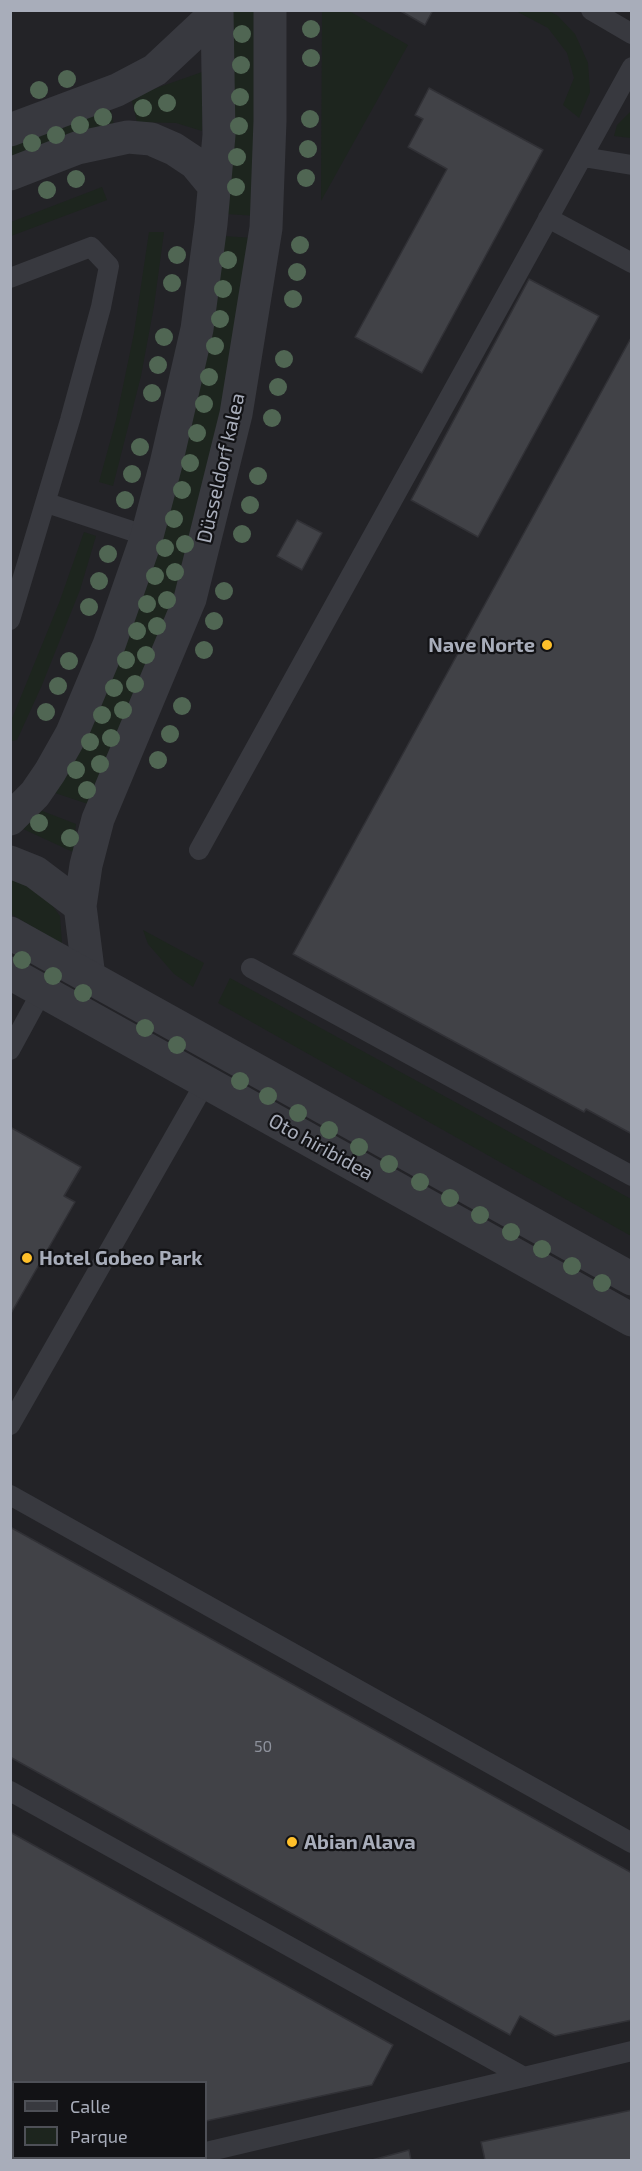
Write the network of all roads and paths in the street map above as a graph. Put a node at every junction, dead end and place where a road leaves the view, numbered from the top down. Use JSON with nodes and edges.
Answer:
{"nodes":[{"id":1,"x":270,"y":10,"type":"edge"},
{"id":2,"x":591,"y":10,"type":"edge"},
{"id":3,"x":217,"y":11,"type":"edge"},
{"id":4,"x":632,"y":33,"type":"edge"},
{"id":5,"x":632,"y":67,"type":"edge"},
{"id":6,"x":10,"y":130,"type":"edge"},
{"id":7,"x":583,"y":157,"type":"junction"},
{"id":8,"x":632,"y":165,"type":"edge"},
{"id":9,"x":10,"y":174,"type":"edge"},
{"id":10,"x":214,"y":186,"type":"junction"},
{"id":11,"x":548,"y":218,"type":"junction"},
{"id":12,"x":632,"y":263,"type":"edge"},
{"id":13,"x":10,"y":278,"type":"edge"},
{"id":14,"x":47,"y":503,"type":"junction"},
{"id":15,"x":147,"y":536,"type":"junction"},
{"id":16,"x":10,"y":620,"type":"edge"},
{"id":17,"x":10,"y":819,"type":"edge"},
{"id":18,"x":199,"y":850,"type":"dead end"},
{"id":19,"x":10,"y":862,"type":"edge"},
{"id":20,"x":80,"y":906,"type":"junction"},
{"id":21,"x":10,"y":933,"type":"edge"},
{"id":22,"x":251,"y":968,"type":"dead end"},
{"id":23,"x":10,"y":973,"type":"edge"},
{"id":24,"x":89,"y":977,"type":"junction"},
{"id":25,"x":42,"y":991,"type":"junction"},
{"id":26,"x":10,"y":1050,"type":"edge"},
{"id":27,"x":206,"y":1083,"type":"junction"},
{"id":28,"x":632,"y":1176,"type":"edge"},
{"id":29,"x":632,"y":1279,"type":"edge"},
{"id":30,"x":632,"y":1320,"type":"edge"},
{"id":31,"x":10,"y":1425,"type":"edge"},
{"id":32,"x":10,"y":1495,"type":"edge"},
{"id":33,"x":10,"y":1791,"type":"edge"},
{"id":34,"x":632,"y":1843,"type":"edge"},
{"id":35,"x":632,"y":2051,"type":"edge"},
{"id":36,"x":524,"y":2077,"type":"junction"},
{"id":37,"x":207,"y":2152,"type":"edge"}],
"edges":[{"from":1,"to":20,"type":"street","name":"Düsseldorf kalea"},
{"from":2,"to":4,"type":"lane"},
{"from":3,"to":6,"type":"street"},
{"from":3,"to":10,"type":"street"},
{"from":5,"to":7,"type":"lane"},
{"from":7,"to":8,"type":"lane"},
{"from":7,"to":11,"type":"lane"},
{"from":9,"to":10,"type":"street"},
{"from":10,"to":15,"type":"street"},
{"from":11,"to":12,"type":"lane"},
{"from":11,"to":18,"type":"lane"},
{"from":13,"to":14,"type":"lane"},
{"from":14,"to":15,"type":"lane"},
{"from":14,"to":16,"type":"lane"},
{"from":15,"to":17,"type":"street"},
{"from":19,"to":20,"type":"street"},
{"from":20,"to":24,"type":"street","name":"Düsseldorf kalea"},
{"from":21,"to":24,"type":"street","name":"Oto hiribidea"},
{"from":22,"to":28,"type":"lane"},
{"from":23,"to":25,"type":"street","name":"Oto hiribidea"},
{"from":24,"to":29,"type":"street","name":"Oto hiribidea"},
{"from":25,"to":26,"type":"lane"},
{"from":25,"to":27,"type":"street","name":"Oto hiribidea"},
{"from":27,"to":30,"type":"street","name":"Oto hiribidea"},
{"from":27,"to":31,"type":"lane"},
{"from":32,"to":34,"type":"lane"},
{"from":33,"to":36,"type":"lane"},
{"from":35,"to":36,"type":"lane"},
{"from":36,"to":37,"type":"lane"}]}
